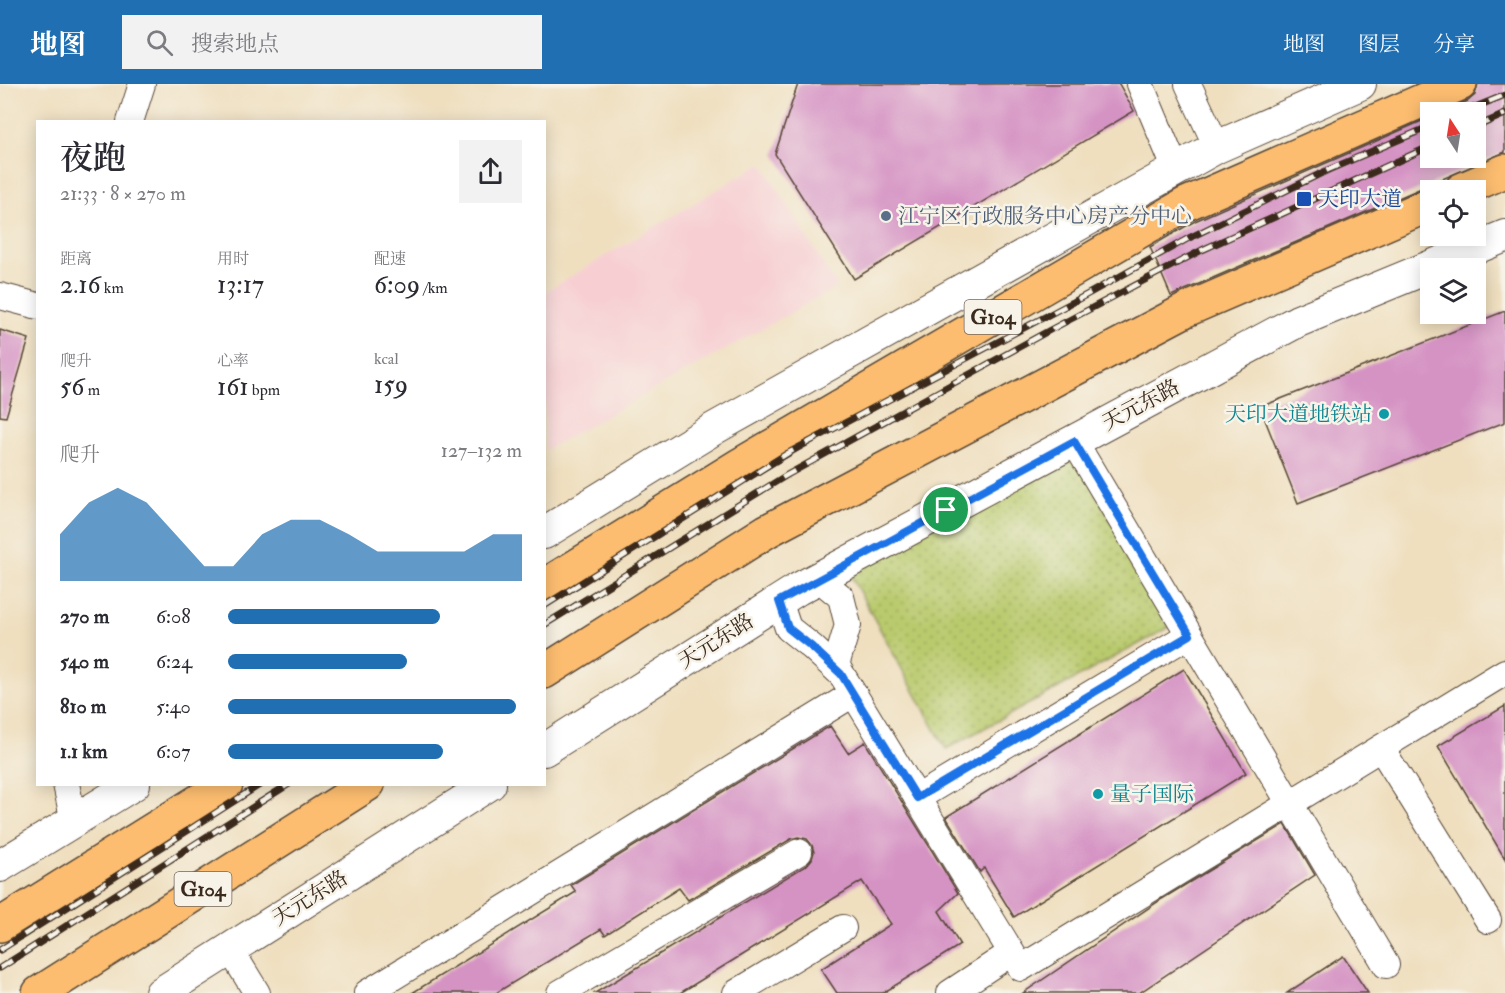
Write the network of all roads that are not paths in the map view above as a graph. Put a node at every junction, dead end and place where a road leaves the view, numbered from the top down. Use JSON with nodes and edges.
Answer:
{"nodes":[{"id":1,"x":142,"y":84,"type":"edge"},
{"id":2,"x":1140,"y":84,"type":"edge"},
{"id":3,"x":1188,"y":84,"type":"edge"},
{"id":4,"x":1360,"y":84,"type":"edge"},
{"id":5,"x":1460,"y":84,"type":"edge"},
{"id":6,"x":131,"y":120,"type":"edge"},
{"id":7,"x":1217,"y":147,"type":"junction"},
{"id":8,"x":1176,"y":170,"type":"junction"},
{"id":9,"x":1505,"y":171,"type":"edge"},
{"id":10,"x":1484,"y":180,"type":"edge"},
{"id":11,"x":1420,"y":209,"type":"edge"},
{"id":12,"x":1505,"y":236,"type":"edge"},
{"id":13,"x":0,"y":296,"type":"edge"},
{"id":14,"x":36,"y":305,"type":"edge"},
{"id":15,"x":1074,"y":441,"type":"junction"},
{"id":16,"x":546,"y":532,"type":"edge"},
{"id":17,"x":818,"y":578,"type":"junction"},
{"id":18,"x":546,"y":585,"type":"edge"},
{"id":19,"x":779,"y":601,"type":"junction"},
{"id":20,"x":1190,"y":635,"type":"junction"},
{"id":21,"x":546,"y":671,"type":"edge"},
{"id":22,"x":1505,"y":672,"type":"edge"},
{"id":23,"x":847,"y":684,"type":"junction"},
{"id":24,"x":1381,"y":748,"type":"junction"},
{"id":25,"x":546,"y":749,"type":"edge"},
{"id":26,"x":66,"y":786,"type":"edge"},
{"id":27,"x":131,"y":786,"type":"edge"},
{"id":28,"x":223,"y":786,"type":"edge"},
{"id":29,"x":365,"y":786,"type":"edge"},
{"id":30,"x":487,"y":786,"type":"edge"},
{"id":31,"x":917,"y":798,"type":"junction"},
{"id":32,"x":1290,"y":804,"type":"junction"},
{"id":33,"x":74,"y":822,"type":"junction"},
{"id":34,"x":799,"y":852,"type":"dead end"},
{"id":35,"x":0,"y":866,"type":"edge"},
{"id":36,"x":1488,"y":920,"type":"dead end"},
{"id":37,"x":0,"y":926,"type":"edge"},
{"id":38,"x":843,"y":928,"type":"dead end"},
{"id":39,"x":230,"y":949,"type":"junction"},
{"id":40,"x":1011,"y":952,"type":"junction"},
{"id":41,"x":1386,"y":965,"type":"dead end"},
{"id":42,"x":39,"y":993,"type":"edge"},
{"id":43,"x":161,"y":993,"type":"edge"},
{"id":44,"x":257,"y":993,"type":"edge"},
{"id":45,"x":367,"y":993,"type":"edge"},
{"id":46,"x":560,"y":993,"type":"edge"},
{"id":47,"x":736,"y":993,"type":"edge"},
{"id":48,"x":950,"y":993,"type":"edge"}],
"edges":[{"from":1,"to":6,"type":"street"},
{"from":2,"to":8,"type":"street"},
{"from":3,"to":7,"type":"street"},
{"from":4,"to":7,"type":"street"},
{"from":5,"to":18,"type":"highway","number":"G104"},
{"from":7,"to":8,"type":"street"},
{"from":8,"to":16,"type":"street"},
{"from":9,"to":10,"type":"highway"},
{"from":11,"to":21,"type":"highway"},
{"from":12,"to":15,"type":"street","name":"天元东路"},
{"from":13,"to":14,"type":"street"},
{"from":15,"to":17,"type":"street","name":"天元东路"},
{"from":15,"to":20,"type":"street"},
{"from":17,"to":19,"type":"street","name":"天元东路"},
{"from":17,"to":23,"type":"street"},
{"from":19,"to":23,"type":"street"},
{"from":19,"to":25,"type":"street","name":"天元东路"},
{"from":20,"to":31,"type":"street"},
{"from":20,"to":32,"type":"street"},
{"from":22,"to":24,"type":"street"},
{"from":23,"to":31,"type":"street"},
{"from":23,"to":45,"type":"street"},
{"from":24,"to":32,"type":"street"},
{"from":24,"to":36,"type":"street"},
{"from":26,"to":33,"type":"street"},
{"from":27,"to":33,"type":"street"},
{"from":28,"to":37,"type":"highway"},
{"from":29,"to":42,"type":"highway","number":"G104"},
{"from":30,"to":39,"type":"street","name":"天元东路"},
{"from":31,"to":40,"type":"street"},
{"from":32,"to":40,"type":"street"},
{"from":32,"to":41,"type":"street"},
{"from":33,"to":35,"type":"street"},
{"from":34,"to":46,"type":"street"},
{"from":38,"to":47,"type":"street"},
{"from":39,"to":43,"type":"street","name":"天元东路"},
{"from":39,"to":44,"type":"street"},
{"from":40,"to":48,"type":"street"}]}
